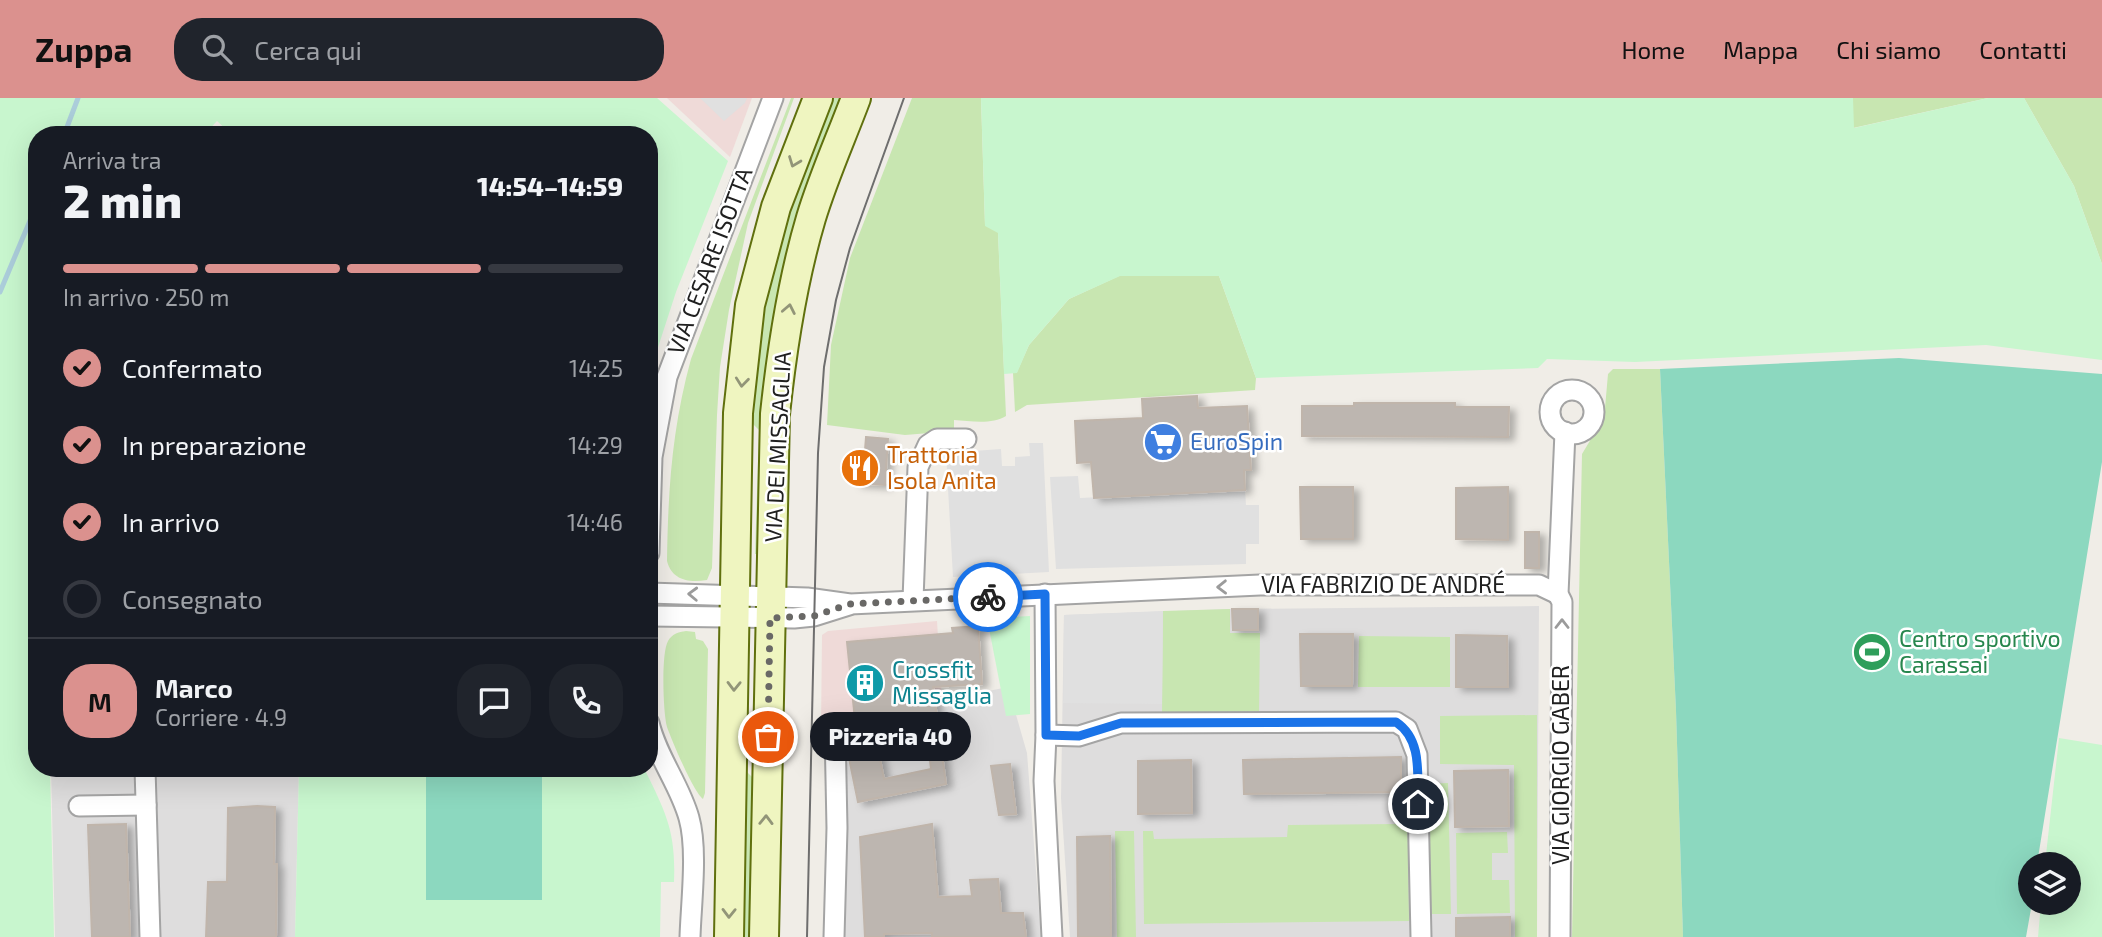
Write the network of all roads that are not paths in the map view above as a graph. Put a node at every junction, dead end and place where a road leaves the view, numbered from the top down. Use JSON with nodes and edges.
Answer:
{"nodes":[{"id":1,"x":773,"y":98,"type":"edge"},
{"id":2,"x":818,"y":98,"type":"edge"},
{"id":3,"x":856,"y":98,"type":"edge"},
{"id":4,"x":658,"y":414,"type":"edge"},
{"id":5,"x":1565,"y":432,"type":"dead end"},
{"id":6,"x":966,"y":439,"type":"dead end"},
{"id":7,"x":658,"y":594,"type":"edge"},
{"id":8,"x":1045,"y":594,"type":"junction"},
{"id":9,"x":1558,"y":594,"type":"junction"},
{"id":10,"x":913,"y":600,"type":"junction"},
{"id":11,"x":736,"y":607,"type":"junction"},
{"id":12,"x":770,"y":607,"type":"junction"},
{"id":13,"x":658,"y":615,"type":"edge"},
{"id":14,"x":835,"y":729,"type":"dead end"},
{"id":15,"x":1046,"y":735,"type":"junction"},
{"id":16,"x":658,"y":748,"type":"edge"},
{"id":17,"x":145,"y":777,"type":"edge"},
{"id":18,"x":146,"y":805,"type":"junction"},
{"id":19,"x":79,"y":806,"type":"dead end"},
{"id":20,"x":150,"y":937,"type":"edge"},
{"id":21,"x":690,"y":937,"type":"edge"},
{"id":22,"x":729,"y":937,"type":"edge"},
{"id":23,"x":764,"y":937,"type":"edge"},
{"id":24,"x":834,"y":937,"type":"edge"},
{"id":25,"x":1052,"y":937,"type":"edge"},
{"id":26,"x":1421,"y":937,"type":"edge"},
{"id":27,"x":1560,"y":937,"type":"edge"}],
"edges":[{"from":1,"to":4,"type":"street","name":"VIA CESARE ISOTTA"},
{"from":2,"to":11,"type":"main road","name":"VIA DEI MISSAGLIA","one_way":true},
{"from":12,"to":3,"type":"main road","name":"VIA DEI MISSAGLIA","one_way":true},
{"from":5,"to":9,"type":"street"},
{"from":6,"to":10,"type":"street"},
{"from":11,"to":7,"type":"street","one_way":true},
{"from":9,"to":8,"type":"street","name":"VIA FABRIZIO DE ANDRÉ","one_way":true},
{"from":8,"to":10,"type":"street","name":"VIA FABRIZIO DE ANDRÉ"},
{"from":8,"to":15,"type":"street"},
{"from":27,"to":9,"type":"street","name":"VIA GIORGIO GABER","one_way":true},
{"from":10,"to":12,"type":"street","name":"VIA FABRIZIO DE ANDRÉ"},
{"from":11,"to":12,"type":"street"},
{"from":11,"to":13,"type":"street"},
{"from":11,"to":22,"type":"main road","name":"VIA DEI MISSAGLIA","one_way":true},
{"from":23,"to":12,"type":"main road","name":"VIA DEI MISSAGLIA","one_way":true},
{"from":14,"to":24,"type":"street"},
{"from":15,"to":25,"type":"street"},
{"from":15,"to":26,"type":"street"},
{"from":16,"to":21,"type":"street"},
{"from":17,"to":18,"type":"street"},
{"from":18,"to":19,"type":"street"},
{"from":18,"to":20,"type":"street"}]}
